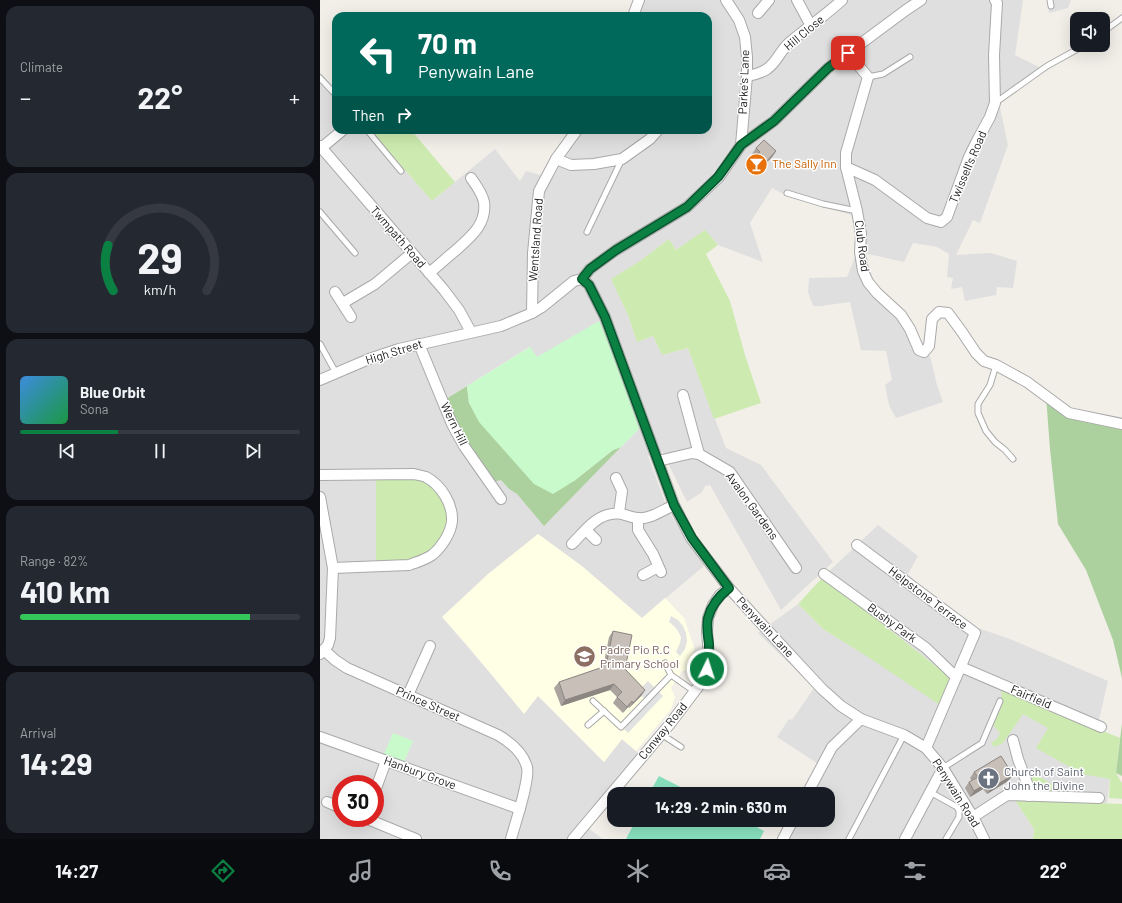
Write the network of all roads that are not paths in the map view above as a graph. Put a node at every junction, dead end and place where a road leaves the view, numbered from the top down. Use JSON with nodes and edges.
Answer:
{"nodes":[{"id":1,"x":640,"y":0,"type":"edge"},
{"id":2,"x":726,"y":0,"type":"edge"},
{"id":3,"x":770,"y":0,"type":"edge"},
{"id":4,"x":797,"y":0,"type":"edge"},
{"id":5,"x":842,"y":0,"type":"edge"},
{"id":6,"x":921,"y":0,"type":"edge"},
{"id":7,"x":995,"y":0,"type":"edge"},
{"id":8,"x":1050,"y":0,"type":"edge"},
{"id":9,"x":1051,"y":6,"type":"dead end"},
{"id":10,"x":635,"y":12,"type":"edge"},
{"id":11,"x":758,"y":13,"type":"dead end"},
{"id":12,"x":1122,"y":18,"type":"edge"},
{"id":13,"x":811,"y":26,"type":"junction"},
{"id":14,"x":1110,"y":27,"type":"edge"},
{"id":15,"x":1072,"y":52,"type":"edge"},
{"id":16,"x":848,"y":53,"type":"junction"},
{"id":17,"x":910,"y":57,"type":"dead end"},
{"id":18,"x":747,"y":76,"type":"junction"},
{"id":19,"x":868,"y":77,"type":"junction"},
{"id":20,"x":320,"y":78,"type":"edge"},
{"id":21,"x":332,"y":91,"type":"edge"},
{"id":22,"x":995,"y":103,"type":"junction"},
{"id":23,"x":338,"y":134,"type":"edge"},
{"id":24,"x":370,"y":134,"type":"edge"},
{"id":25,"x":574,"y":134,"type":"edge"},
{"id":26,"x":654,"y":134,"type":"edge"},
{"id":27,"x":741,"y":145,"type":"junction"},
{"id":28,"x":321,"y":148,"type":"edge"},
{"id":29,"x":622,"y":158,"type":"junction"},
{"id":30,"x":556,"y":159,"type":"junction"},
{"id":31,"x":846,"y":167,"type":"junction"},
{"id":32,"x":401,"y":171,"type":"dead end"},
{"id":33,"x":471,"y":178,"type":"dead end"},
{"id":34,"x":787,"y":193,"type":"dead end"},
{"id":35,"x":857,"y":211,"type":"junction"},
{"id":36,"x":320,"y":212,"type":"edge"},
{"id":37,"x":587,"y":232,"type":"dead end"},
{"id":38,"x":412,"y":253,"type":"junction"},
{"id":39,"x":355,"y":254,"type":"dead end"},
{"id":40,"x":429,"y":273,"type":"junction"},
{"id":41,"x":582,"y":279,"type":"junction"},
{"id":42,"x":335,"y":292,"type":"dead end"},
{"id":43,"x":343,"y":303,"type":"junction"},
{"id":44,"x":532,"y":313,"type":"junction"},
{"id":45,"x":351,"y":317,"type":"dead end"},
{"id":46,"x":471,"y":332,"type":"junction"},
{"id":47,"x":320,"y":344,"type":"edge"},
{"id":48,"x":419,"y":344,"type":"junction"},
{"id":49,"x":996,"y":366,"type":"junction"},
{"id":50,"x":336,"y":373,"type":"junction"},
{"id":51,"x":320,"y":380,"type":"edge"},
{"id":52,"x":683,"y":395,"type":"dead end"},
{"id":53,"x":1122,"y":424,"type":"edge"},
{"id":54,"x":699,"y":454,"type":"junction"},
{"id":55,"x":1013,"y":459,"type":"dead end"},
{"id":56,"x":658,"y":461,"type":"junction"},
{"id":57,"x":320,"y":474,"type":"edge"},
{"id":58,"x":616,"y":478,"type":"dead end"},
{"id":59,"x":320,"y":497,"type":"edge"},
{"id":60,"x":500,"y":499,"type":"dead end"},
{"id":61,"x":674,"y":505,"type":"junction"},
{"id":62,"x":618,"y":513,"type":"junction"},
{"id":63,"x":638,"y":518,"type":"junction"},
{"id":64,"x":586,"y":530,"type":"junction"},
{"id":65,"x":596,"y":540,"type":"dead end"},
{"id":66,"x":572,"y":544,"type":"dead end"},
{"id":67,"x":856,"y":545,"type":"dead end"},
{"id":68,"x":333,"y":568,"type":"junction"},
{"id":69,"x":796,"y":568,"type":"dead end"},
{"id":70,"x":824,"y":574,"type":"dead end"},
{"id":71,"x":643,"y":575,"type":"dead end"},
{"id":72,"x":729,"y":588,"type":"junction"},
{"id":73,"x":430,"y":646,"type":"dead end"},
{"id":74,"x":322,"y":652,"type":"edge"},
{"id":75,"x":665,"y":663,"type":"dead end"},
{"id":76,"x":961,"y":667,"type":"junction"},
{"id":77,"x":671,"y":675,"type":"junction"},
{"id":78,"x":956,"y":677,"type":"junction"},
{"id":79,"x":694,"y":692,"type":"junction"},
{"id":80,"x":408,"y":695,"type":"junction"},
{"id":81,"x":593,"y":700,"type":"dead end"},
{"id":82,"x":1000,"y":701,"type":"dead end"},
{"id":83,"x":604,"y":711,"type":"junction"},
{"id":84,"x":861,"y":719,"type":"junction"},
{"id":85,"x":588,"y":725,"type":"dead end"},
{"id":86,"x":1101,"y":727,"type":"dead end"},
{"id":87,"x":661,"y":734,"type":"junction"},
{"id":88,"x":904,"y":735,"type":"junction"},
{"id":89,"x":320,"y":737,"type":"edge"},
{"id":90,"x":1013,"y":740,"type":"dead end"},
{"id":91,"x":682,"y":747,"type":"dead end"},
{"id":92,"x":926,"y":748,"type":"junction"},
{"id":93,"x":386,"y":761,"type":"junction"},
{"id":94,"x":943,"y":768,"type":"junction"},
{"id":95,"x":381,"y":775,"type":"edge"},
{"id":96,"x":811,"y":787,"type":"edge"},
{"id":97,"x":930,"y":792,"type":"junction"},
{"id":98,"x":1029,"y":796,"type":"junction"},
{"id":99,"x":1100,"y":798,"type":"dead end"},
{"id":100,"x":327,"y":802,"type":"dead end"},
{"id":101,"x":332,"y":804,"type":"edge"},
{"id":102,"x":520,"y":809,"type":"junction"},
{"id":103,"x":973,"y":818,"type":"junction"},
{"id":104,"x":384,"y":826,"type":"edge"},
{"id":105,"x":789,"y":827,"type":"edge"},
{"id":106,"x":410,"y":838,"type":"edge"},
{"id":107,"x":511,"y":839,"type":"edge"},
{"id":108,"x":572,"y":839,"type":"edge"},
{"id":109,"x":783,"y":839,"type":"edge"},
{"id":110,"x":849,"y":839,"type":"edge"},
{"id":111,"x":905,"y":839,"type":"edge"},
{"id":112,"x":946,"y":839,"type":"edge"},
{"id":113,"x":984,"y":839,"type":"edge"}],
"edges":[{"from":1,"to":10,"type":"street"},
{"from":2,"to":18,"type":"street","name":"Parke's Lane"},
{"from":3,"to":11,"type":"street"},
{"from":4,"to":13,"type":"street"},
{"from":5,"to":13,"type":"street","name":"Hill Close"},
{"from":6,"to":16,"type":"street"},
{"from":7,"to":22,"type":"street","name":"Twissell's Road"},
{"from":8,"to":9,"type":"lane"},
{"from":12,"to":14,"type":"lane"},
{"from":13,"to":18,"type":"street","name":"Hill Close"},
{"from":15,"to":22,"type":"lane"},
{"from":16,"to":19,"type":"street"},
{"from":16,"to":27,"type":"street"},
{"from":17,"to":19,"type":"lane"},
{"from":18,"to":27,"type":"street","name":"Parke's Lane"},
{"from":19,"to":31,"type":"street","name":"Club Road"},
{"from":20,"to":21,"type":"lane"},
{"from":22,"to":31,"type":"street","name":"Twissell's Road"},
{"from":23,"to":28,"type":"street"},
{"from":24,"to":32,"type":"lane"},
{"from":25,"to":30,"type":"street","name":"Wentsland Road"},
{"from":26,"to":29,"type":"street"},
{"from":27,"to":41,"type":"street","name":"High Street"},
{"from":28,"to":38,"type":"street","name":"Twmpath Road"},
{"from":29,"to":30,"type":"street"},
{"from":29,"to":37,"type":"lane"},
{"from":30,"to":44,"type":"street","name":"Wentsland Road"},
{"from":31,"to":35,"type":"street","name":"Club Road"},
{"from":33,"to":40,"type":"street"},
{"from":34,"to":35,"type":"lane"},
{"from":35,"to":49,"type":"street","name":"Club Road"},
{"from":36,"to":39,"type":"lane"},
{"from":38,"to":40,"type":"street","name":"Twmpath Road"},
{"from":38,"to":43,"type":"street"},
{"from":40,"to":46,"type":"street","name":"Twmpath Road"},
{"from":41,"to":44,"type":"street","name":"High Street"},
{"from":41,"to":56,"type":"street","name":"Penywain Lane"},
{"from":42,"to":43,"type":"street"},
{"from":43,"to":45,"type":"street"},
{"from":44,"to":46,"type":"street","name":"High Street"},
{"from":46,"to":48,"type":"street","name":"High Street"},
{"from":47,"to":50,"type":"lane"},
{"from":48,"to":50,"type":"street","name":"High Street"},
{"from":48,"to":60,"type":"street","name":"Wern Hill"},
{"from":49,"to":53,"type":"street","name":"Club Road"},
{"from":49,"to":55,"type":"lane"},
{"from":50,"to":51,"type":"street","name":"High Street"},
{"from":52,"to":54,"type":"street"},
{"from":54,"to":56,"type":"street"},
{"from":54,"to":69,"type":"street","name":"Avalon Gardens"},
{"from":56,"to":61,"type":"street","name":"Penywain Lane"},
{"from":57,"to":68,"type":"street"},
{"from":58,"to":62,"type":"street"},
{"from":59,"to":68,"type":"street"},
{"from":61,"to":63,"type":"street"},
{"from":61,"to":72,"type":"street","name":"Penywain Lane"},
{"from":62,"to":63,"type":"street"},
{"from":62,"to":64,"type":"street"},
{"from":63,"to":71,"type":"street"},
{"from":64,"to":65,"type":"street"},
{"from":64,"to":66,"type":"street"},
{"from":67,"to":76,"type":"street","name":"Helpstone Terrace"},
{"from":68,"to":74,"type":"street"},
{"from":70,"to":78,"type":"street","name":"Bushy Park"},
{"from":72,"to":79,"type":"street","name":"Conway Road"},
{"from":72,"to":84,"type":"street","name":"Penywain Lane"},
{"from":73,"to":80,"type":"street"},
{"from":74,"to":80,"type":"street","name":"Prince Street"},
{"from":75,"to":77,"type":"lane"},
{"from":76,"to":78,"type":"street","name":"Helpstone Terrace"},
{"from":76,"to":86,"type":"street","name":"Fairfield"},
{"from":77,"to":79,"type":"lane"},
{"from":77,"to":83,"type":"lane"},
{"from":78,"to":92,"type":"street","name":"Helpstone Terrace"},
{"from":79,"to":87,"type":"street","name":"Conway Road"},
{"from":80,"to":102,"type":"street","name":"Prince Street"},
{"from":81,"to":83,"type":"lane"},
{"from":82,"to":94,"type":"lane"},
{"from":83,"to":85,"type":"lane"},
{"from":84,"to":88,"type":"street","name":"Penywain Road"},
{"from":84,"to":96,"type":"street"},
{"from":87,"to":91,"type":"lane"},
{"from":87,"to":108,"type":"street","name":"Conway Road"},
{"from":88,"to":92,"type":"street","name":"Penywain Road"},
{"from":88,"to":110,"type":"lane"},
{"from":89,"to":93,"type":"street","name":"Hanbury Grove"},
{"from":90,"to":98,"type":"street"},
{"from":92,"to":94,"type":"street","name":"Penywain Road"},
{"from":93,"to":95,"type":"street"},
{"from":93,"to":102,"type":"street","name":"Hanbury Grove"},
{"from":94,"to":97,"type":"street"},
{"from":94,"to":103,"type":"street","name":"Penywain Road"},
{"from":97,"to":111,"type":"street"},
{"from":97,"to":112,"type":"lane"},
{"from":98,"to":99,"type":"street"},
{"from":98,"to":103,"type":"street"},
{"from":100,"to":101,"type":"street"},
{"from":102,"to":107,"type":"street"},
{"from":103,"to":113,"type":"street","name":"Penywain Road"},
{"from":104,"to":106,"type":"street"},
{"from":105,"to":109,"type":"street"}]}
